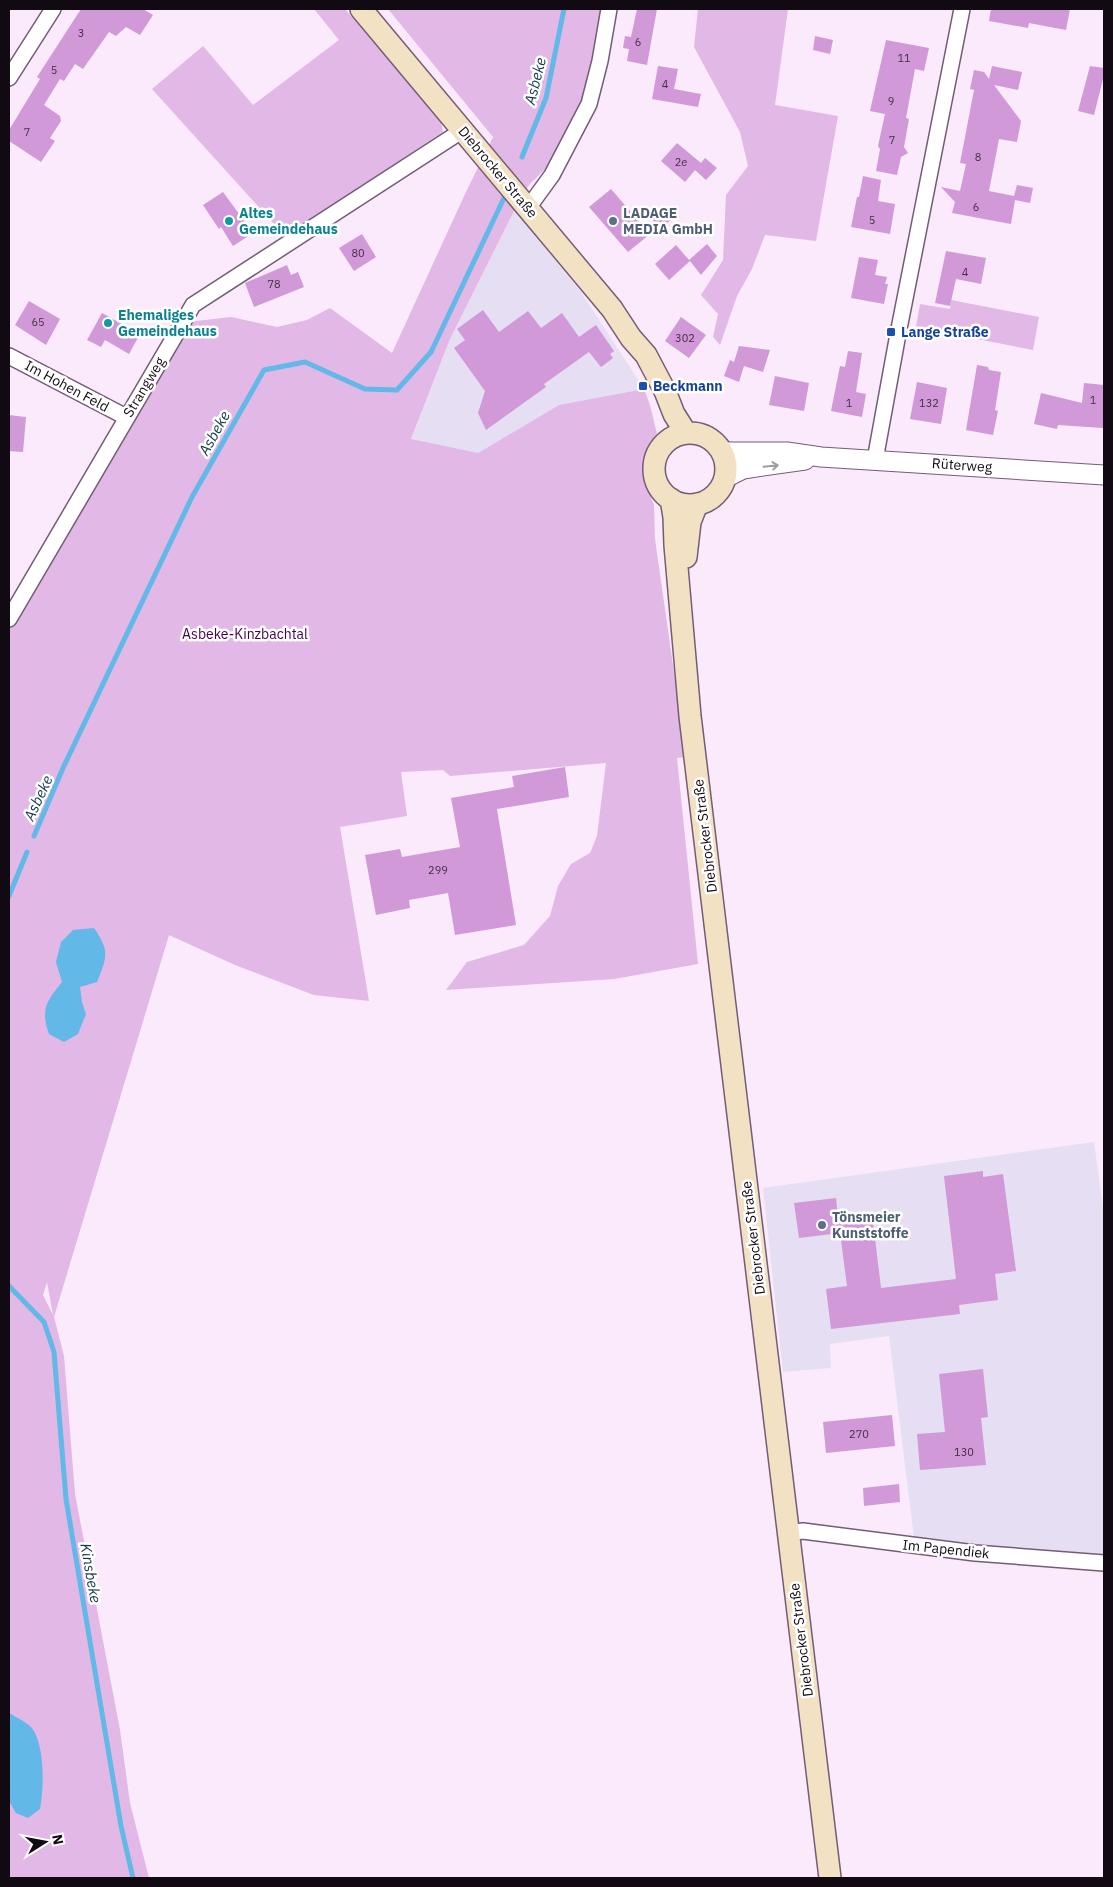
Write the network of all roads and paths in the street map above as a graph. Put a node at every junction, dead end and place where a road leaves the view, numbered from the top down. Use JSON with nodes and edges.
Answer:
{"nodes":[{"id":1,"x":54,"y":9,"type":"edge"},
{"id":2,"x":361,"y":9,"type":"edge"},
{"id":3,"x":610,"y":9,"type":"edge"},
{"id":4,"x":962,"y":9,"type":"edge"},
{"id":5,"x":9,"y":78,"type":"edge"},
{"id":6,"x":463,"y":130,"type":"junction"},
{"id":7,"x":528,"y":208,"type":"junction"},
{"id":8,"x":9,"y":356,"type":"edge"},
{"id":9,"x":126,"y":417,"type":"junction"},
{"id":10,"x":677,"y":437,"type":"junction"},
{"id":11,"x":722,"y":452,"type":"junction"},
{"id":12,"x":821,"y":457,"type":"junction"},
{"id":13,"x":875,"y":460,"type":"junction"},
{"id":14,"x":1104,"y":475,"type":"edge"},
{"id":15,"x":725,"y":478,"type":"junction"},
{"id":16,"x":671,"y":499,"type":"junction"},
{"id":17,"x":697,"y":504,"type":"junction"},
{"id":18,"x":680,"y":597,"type":"junction"},
{"id":19,"x":9,"y":619,"type":"edge"},
{"id":20,"x":787,"y":1532,"type":"junction"},
{"id":21,"x":1104,"y":1563,"type":"edge"},
{"id":22,"x":830,"y":1878,"type":"edge"}],
"edges":[{"from":1,"to":5,"type":"street"},
{"from":2,"to":6,"type":"main road","name":"Diebrocker Straße"},
{"from":3,"to":7,"type":"street"},
{"from":4,"to":13,"type":"street"},
{"from":6,"to":7,"type":"main road","name":"Diebrocker Straße"},
{"from":6,"to":9,"type":"street","name":"Strangweg"},
{"from":7,"to":10,"type":"main road","name":"Diebrocker Straße"},
{"from":8,"to":9,"type":"street","name":"Im Hohen Feld"},
{"from":9,"to":19,"type":"street","name":"Strangweg"},
{"from":10,"to":11,"type":"main road"},
{"from":10,"to":16,"type":"main road"},
{"from":11,"to":12,"type":"street","name":"Rüterweg"},
{"from":11,"to":15,"type":"main road"},
{"from":12,"to":13,"type":"street","name":"Rüterweg"},
{"from":15,"to":12,"type":"street","name":"Rüterweg","one_way":true},
{"from":13,"to":14,"type":"street","name":"Rüterweg"},
{"from":15,"to":17,"type":"main road"},
{"from":16,"to":17,"type":"main road"},
{"from":16,"to":18,"type":"main road","name":"Diebrocker Straße"},
{"from":17,"to":18,"type":"main road","name":"Diebrocker Straße"},
{"from":18,"to":20,"type":"main road","name":"Diebrocker Straße"},
{"from":20,"to":21,"type":"street","name":"Im Papendiek"},
{"from":20,"to":22,"type":"main road","name":"Diebrocker Straße"}]}
